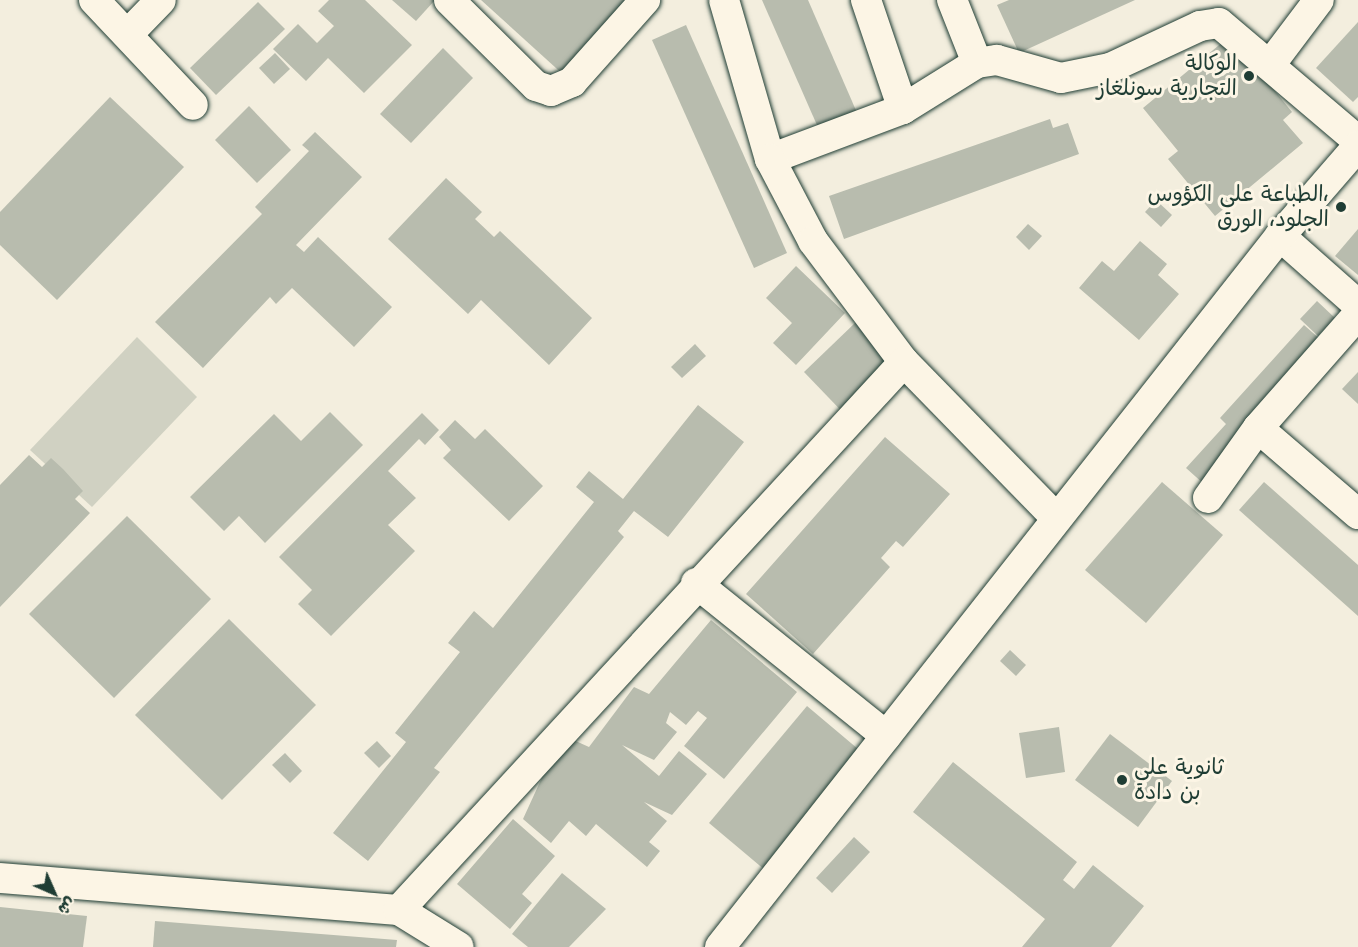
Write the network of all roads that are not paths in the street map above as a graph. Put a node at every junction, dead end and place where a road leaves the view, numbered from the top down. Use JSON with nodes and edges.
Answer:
{"nodes":[{"id":1,"x":94,"y":0,"type":"edge"},
{"id":2,"x":161,"y":0,"type":"edge"},
{"id":3,"x":449,"y":0,"type":"edge"},
{"id":4,"x":645,"y":0,"type":"edge"},
{"id":5,"x":724,"y":0,"type":"edge"},
{"id":6,"x":866,"y":0,"type":"edge"},
{"id":7,"x":951,"y":0,"type":"edge"},
{"id":8,"x":1319,"y":0,"type":"edge"},
{"id":9,"x":128,"y":34,"type":"junction"},
{"id":10,"x":977,"y":63,"type":"junction"},
{"id":11,"x":1270,"y":65,"type":"junction"},
{"id":12,"x":193,"y":105,"type":"dead end"},
{"id":13,"x":903,"y":109,"type":"junction"},
{"id":14,"x":1358,"y":141,"type":"edge"},
{"id":15,"x":1358,"y":146,"type":"edge"},
{"id":16,"x":770,"y":159,"type":"junction"},
{"id":17,"x":1280,"y":236,"type":"junction"},
{"id":18,"x":1358,"y":305,"type":"edge"},
{"id":19,"x":1358,"y":314,"type":"edge"},
{"id":20,"x":904,"y":362,"type":"junction"},
{"id":21,"x":1258,"y":428,"type":"junction"},
{"id":22,"x":1208,"y":498,"type":"dead end"},
{"id":23,"x":1358,"y":514,"type":"edge"},
{"id":24,"x":1056,"y":518,"type":"junction"},
{"id":25,"x":696,"y":583,"type":"junction"},
{"id":26,"x":886,"y":736,"type":"junction"},
{"id":27,"x":0,"y":878,"type":"edge"},
{"id":28,"x":399,"y":910,"type":"junction"},
{"id":29,"x":722,"y":946,"type":"edge"},
{"id":30,"x":459,"y":947,"type":"edge"}],
"edges":[{"from":1,"to":9,"type":"street"},
{"from":2,"to":9,"type":"street"},
{"from":3,"to":4,"type":"street"},
{"from":5,"to":16,"type":"street"},
{"from":6,"to":13,"type":"street"},
{"from":7,"to":10,"type":"street"},
{"from":8,"to":11,"type":"street"},
{"from":9,"to":12,"type":"street"},
{"from":10,"to":11,"type":"street"},
{"from":10,"to":13,"type":"street"},
{"from":11,"to":14,"type":"street"},
{"from":13,"to":16,"type":"street"},
{"from":15,"to":17,"type":"street"},
{"from":16,"to":20,"type":"street"},
{"from":17,"to":18,"type":"street"},
{"from":17,"to":24,"type":"street"},
{"from":19,"to":21,"type":"street"},
{"from":20,"to":24,"type":"street"},
{"from":20,"to":25,"type":"street"},
{"from":21,"to":22,"type":"street"},
{"from":21,"to":23,"type":"street"},
{"from":24,"to":26,"type":"street"},
{"from":25,"to":26,"type":"street"},
{"from":25,"to":28,"type":"street"},
{"from":26,"to":29,"type":"street"},
{"from":27,"to":28,"type":"street"},
{"from":28,"to":30,"type":"street"}]}
